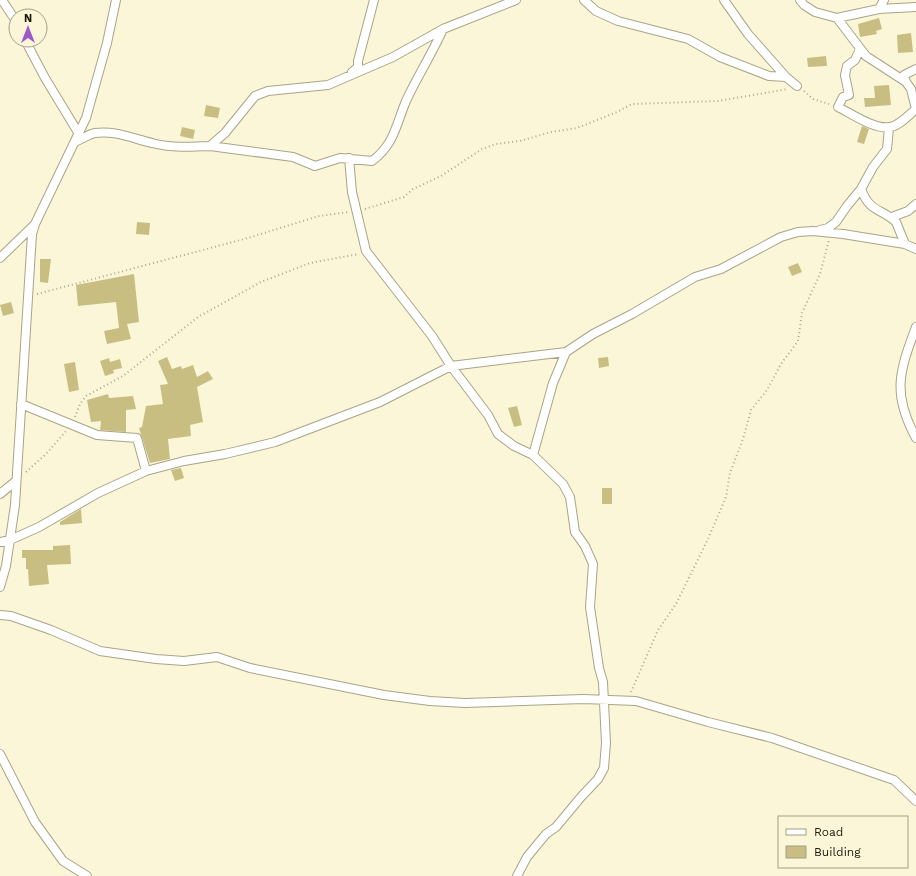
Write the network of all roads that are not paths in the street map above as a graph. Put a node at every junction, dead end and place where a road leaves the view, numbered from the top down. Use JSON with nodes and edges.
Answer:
{"nodes":[{"id":1,"x":2,"y":0,"type":"edge"},
{"id":2,"x":116,"y":0,"type":"edge"},
{"id":3,"x":374,"y":0,"type":"edge"},
{"id":4,"x":516,"y":0,"type":"edge"},
{"id":5,"x":584,"y":0,"type":"edge"},
{"id":6,"x":724,"y":0,"type":"edge"},
{"id":7,"x":800,"y":0,"type":"edge"},
{"id":8,"x":884,"y":0,"type":"edge"},
{"id":9,"x":916,"y":7,"type":"edge"},
{"id":10,"x":8,"y":9,"type":"edge"},
{"id":11,"x":880,"y":9,"type":"junction"},
{"id":12,"x":837,"y":18,"type":"junction"},
{"id":13,"x":443,"y":29,"type":"junction"},
{"id":14,"x":30,"y":48,"type":"edge"},
{"id":15,"x":860,"y":49,"type":"junction"},
{"id":16,"x":916,"y":69,"type":"edge"},
{"id":17,"x":346,"y":76,"type":"junction"},
{"id":18,"x":786,"y":77,"type":"junction"},
{"id":19,"x":906,"y":82,"type":"junction"},
{"id":20,"x":797,"y":86,"type":"road end"},
{"id":21,"x":916,"y":109,"type":"edge"},
{"id":22,"x":889,"y":128,"type":"junction"},
{"id":23,"x":77,"y":138,"type":"junction"},
{"id":24,"x":210,"y":146,"type":"junction"},
{"id":25,"x":349,"y":158,"type":"junction"},
{"id":26,"x":861,"y":189,"type":"junction"},
{"id":27,"x":916,"y":204,"type":"edge"},
{"id":28,"x":892,"y":217,"type":"junction"},
{"id":29,"x":35,"y":224,"type":"junction"},
{"id":30,"x":813,"y":231,"type":"junction"},
{"id":31,"x":905,"y":244,"type":"junction"},
{"id":32,"x":916,"y":249,"type":"edge"},
{"id":33,"x":0,"y":258,"type":"edge"},
{"id":34,"x":916,"y":327,"type":"edge"},
{"id":35,"x":566,"y":352,"type":"junction"},
{"id":36,"x":451,"y":366,"type":"junction"},
{"id":37,"x":21,"y":404,"type":"junction"},
{"id":38,"x":916,"y":438,"type":"edge"},
{"id":39,"x":533,"y":456,"type":"junction"},
{"id":40,"x":146,"y":471,"type":"junction"},
{"id":41,"x":16,"y":481,"type":"junction"},
{"id":42,"x":0,"y":494,"type":"edge"},
{"id":43,"x":10,"y":540,"type":"junction"},
{"id":44,"x":0,"y":542,"type":"edge"},
{"id":45,"x":0,"y":587,"type":"edge"},
{"id":46,"x":0,"y":615,"type":"edge"},
{"id":47,"x":604,"y":700,"type":"junction"},
{"id":48,"x":0,"y":754,"type":"edge"},
{"id":49,"x":916,"y":801,"type":"edge"},
{"id":50,"x":87,"y":876,"type":"edge"},
{"id":51,"x":517,"y":876,"type":"edge"}],
"edges":[{"from":1,"to":10,"type":"street"},
{"from":2,"to":23,"type":"street"},
{"from":3,"to":17,"type":"street"},
{"from":4,"to":13,"type":"street"},
{"from":5,"to":18,"type":"street"},
{"from":6,"to":18,"type":"street"},
{"from":7,"to":12,"type":"street"},
{"from":8,"to":11,"type":"street"},
{"from":9,"to":11,"type":"street"},
{"from":11,"to":12,"type":"street"},
{"from":12,"to":15,"type":"street"},
{"from":13,"to":17,"type":"street"},
{"from":13,"to":25,"type":"street"},
{"from":14,"to":23,"type":"street"},
{"from":15,"to":19,"type":"street"},
{"from":15,"to":22,"type":"street"},
{"from":16,"to":19,"type":"street"},
{"from":17,"to":24,"type":"street"},
{"from":18,"to":20,"type":"street"},
{"from":19,"to":21,"type":"street"},
{"from":21,"to":22,"type":"street"},
{"from":22,"to":26,"type":"street"},
{"from":23,"to":24,"type":"street"},
{"from":23,"to":29,"type":"street"},
{"from":24,"to":25,"type":"street"},
{"from":25,"to":36,"type":"street"},
{"from":26,"to":28,"type":"street"},
{"from":26,"to":30,"type":"street"},
{"from":27,"to":28,"type":"street"},
{"from":28,"to":31,"type":"street"},
{"from":29,"to":33,"type":"street"},
{"from":29,"to":37,"type":"street"},
{"from":30,"to":31,"type":"street"},
{"from":30,"to":35,"type":"street"},
{"from":31,"to":32,"type":"street"},
{"from":34,"to":38,"type":"street"},
{"from":35,"to":36,"type":"street"},
{"from":35,"to":39,"type":"street"},
{"from":36,"to":39,"type":"street"},
{"from":36,"to":40,"type":"street"},
{"from":37,"to":40,"type":"street"},
{"from":37,"to":41,"type":"street"},
{"from":39,"to":47,"type":"street"},
{"from":40,"to":43,"type":"street"},
{"from":41,"to":42,"type":"street"},
{"from":41,"to":43,"type":"street"},
{"from":43,"to":44,"type":"street"},
{"from":43,"to":45,"type":"street"},
{"from":46,"to":47,"type":"street"},
{"from":47,"to":49,"type":"street"},
{"from":47,"to":51,"type":"street"},
{"from":48,"to":50,"type":"street"}]}
